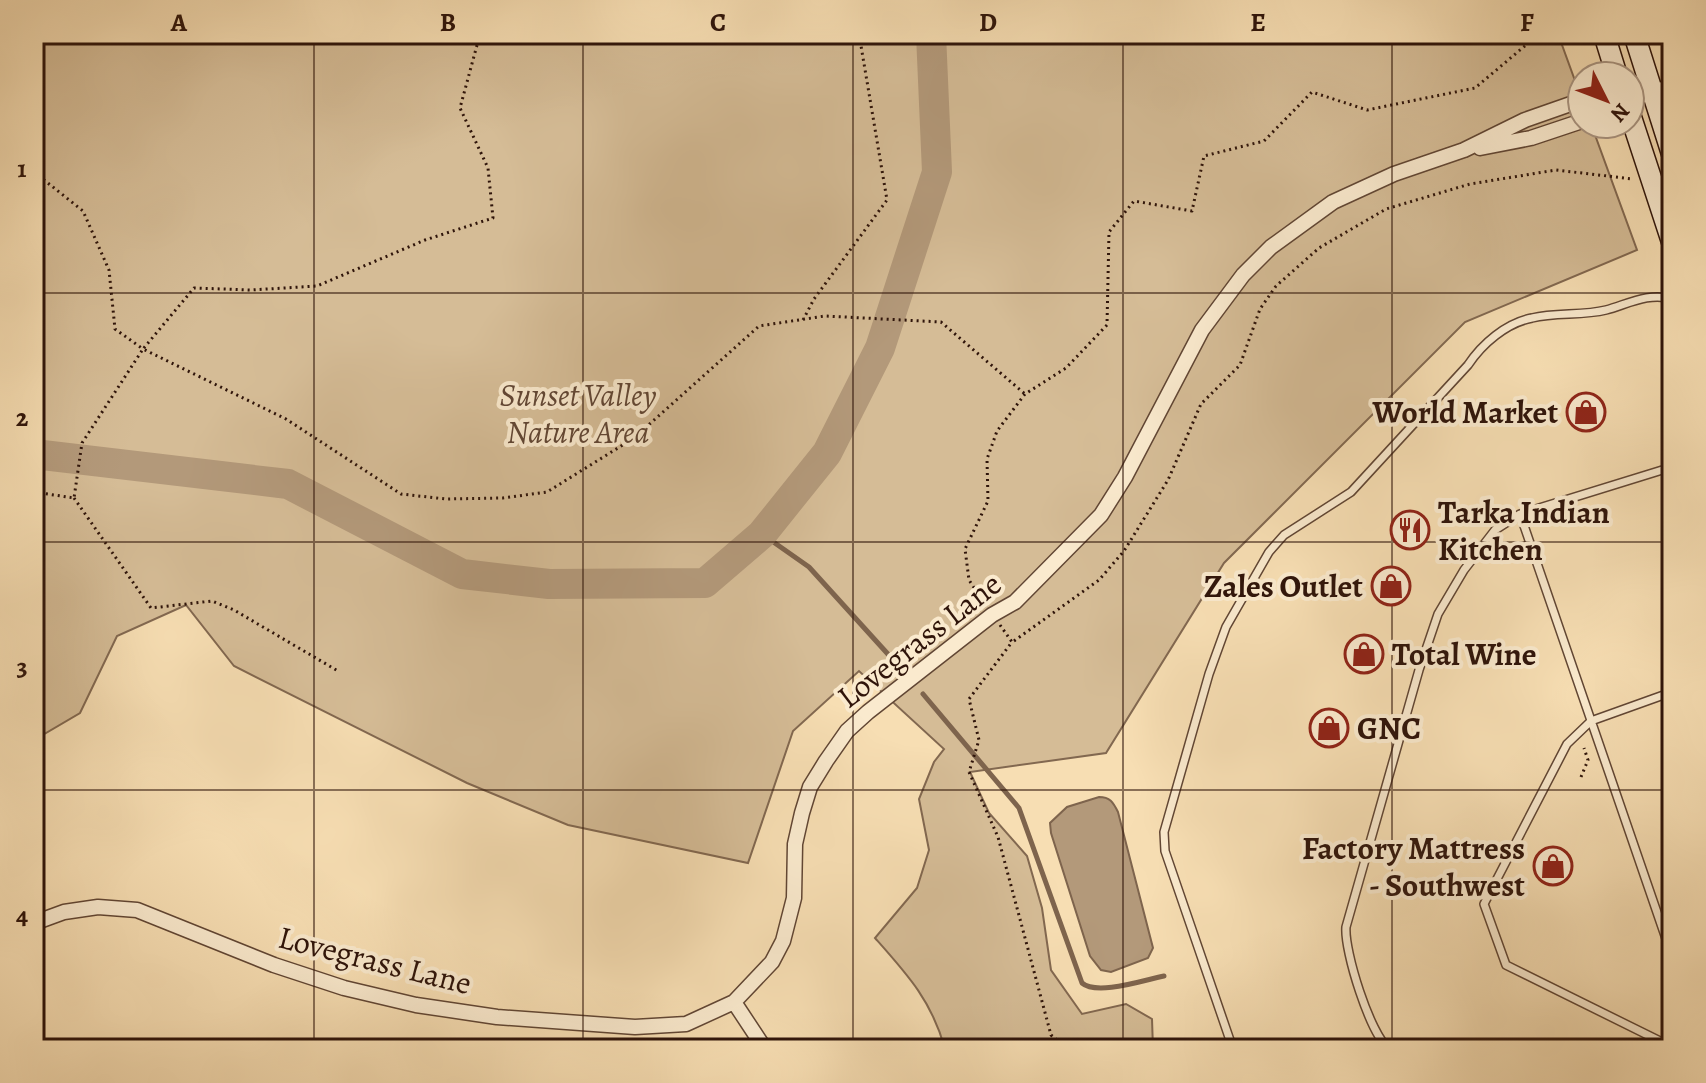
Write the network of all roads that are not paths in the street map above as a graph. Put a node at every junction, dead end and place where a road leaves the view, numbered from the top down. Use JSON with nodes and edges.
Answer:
{"nodes":[{"id":1,"x":1604,"y":34,"type":"edge"},
{"id":2,"x":1634,"y":34,"type":"edge"},
{"id":3,"x":1612,"y":60,"type":"edge"},
{"id":4,"x":1637,"y":60,"type":"edge"},
{"id":5,"x":1672,"y":82,"type":"edge"},
{"id":6,"x":1646,"y":88,"type":"edge"},
{"id":7,"x":1646,"y":101,"type":"edge"},
{"id":8,"x":1566,"y":106,"type":"edge"},
{"id":9,"x":1566,"y":126,"type":"edge"},
{"id":10,"x":1639,"y":140,"type":"edge"},
{"id":11,"x":1464,"y":150,"type":"junction"},
{"id":12,"x":1672,"y":154,"type":"edge"},
{"id":13,"x":1672,"y":242,"type":"edge"},
{"id":14,"x":1672,"y":299,"type":"edge"},
{"id":15,"x":1670,"y":465,"type":"edge"},
{"id":16,"x":1520,"y":514,"type":"junction"},
{"id":17,"x":1672,"y":692,"type":"edge"},
{"id":18,"x":1591,"y":721,"type":"junction"},
{"id":19,"x":34,"y":923,"type":"edge"},
{"id":20,"x":1672,"y":956,"type":"edge"},
{"id":21,"x":734,"y":1002,"type":"junction"},
{"id":22,"x":1672,"y":1047,"type":"edge"},
{"id":23,"x":765,"y":1049,"type":"edge"},
{"id":24,"x":1233,"y":1049,"type":"edge"},
{"id":25,"x":1389,"y":1049,"type":"edge"}],
"edges":[{"from":1,"to":3,"type":"main road"},
{"from":2,"to":4,"type":"main road"},
{"from":5,"to":6,"type":"lane"},
{"from":7,"to":12,"type":"main road"},
{"from":8,"to":11,"type":"street","name":"Lovegrass Lane"},
{"from":9,"to":11,"type":"street","name":"Lovegrass Lane"},
{"from":10,"to":13,"type":"main road"},
{"from":11,"to":21,"type":"street","name":"Lovegrass Lane"},
{"from":14,"to":24,"type":"lane"},
{"from":15,"to":16,"type":"lane"},
{"from":16,"to":18,"type":"lane"},
{"from":16,"to":25,"type":"lane"},
{"from":17,"to":18,"type":"lane"},
{"from":18,"to":20,"type":"lane"},
{"from":18,"to":22,"type":"lane"},
{"from":19,"to":21,"type":"street","name":"Lovegrass Lane"},
{"from":21,"to":23,"type":"street"}]}
